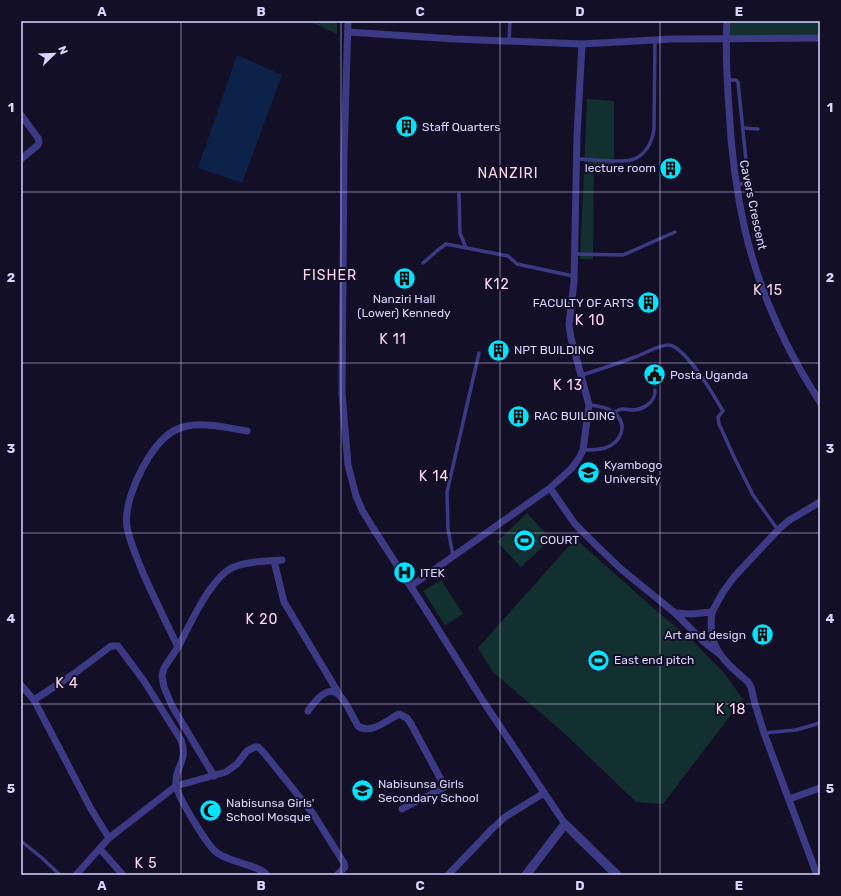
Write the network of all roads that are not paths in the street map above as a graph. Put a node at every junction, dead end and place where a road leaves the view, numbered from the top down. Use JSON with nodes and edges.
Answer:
{"nodes":[{"id":1,"x":348,"y":21,"type":"edge"},
{"id":2,"x":510,"y":21,"type":"edge"},
{"id":3,"x":727,"y":21,"type":"edge"},
{"id":4,"x":348,"y":32,"type":"junction"},
{"id":5,"x":820,"y":38,"type":"edge"},
{"id":6,"x":726,"y":39,"type":"junction"},
{"id":7,"x":655,"y":40,"type":"junction"},
{"id":8,"x":509,"y":42,"type":"junction"},
{"id":9,"x":582,"y":44,"type":"junction"},
{"id":10,"x":727,"y":80,"type":"junction"},
{"id":11,"x":21,"y":115,"type":"edge"},
{"id":12,"x":743,"y":128,"type":"junction"},
{"id":13,"x":758,"y":129,"type":"dead end"},
{"id":14,"x":21,"y":159,"type":"edge"},
{"id":15,"x":576,"y":159,"type":"junction"},
{"id":16,"x":736,"y":186,"type":"junction"},
{"id":17,"x":459,"y":194,"type":"dead end"},
{"id":18,"x":675,"y":232,"type":"dead end"},
{"id":19,"x":466,"y":248,"type":"junction"},
{"id":20,"x":574,"y":254,"type":"junction"},
{"id":21,"x":423,"y":263,"type":"dead end"},
{"id":22,"x":573,"y":276,"type":"junction"},
{"id":23,"x":479,"y":353,"type":"dead end"},
{"id":24,"x":582,"y":375,"type":"junction"},
{"id":25,"x":655,"y":390,"type":"dead end"},
{"id":26,"x":820,"y":402,"type":"edge"},
{"id":27,"x":589,"y":404,"type":"junction"},
{"id":28,"x":614,"y":412,"type":"junction"},
{"id":29,"x":247,"y":431,"type":"dead end"},
{"id":30,"x":583,"y":450,"type":"junction"},
{"id":31,"x":550,"y":488,"type":"junction"},
{"id":32,"x":820,"y":502,"type":"edge"},
{"id":33,"x":778,"y":530,"type":"junction"},
{"id":34,"x":453,"y":556,"type":"junction"},
{"id":35,"x":274,"y":560,"type":"junction"},
{"id":36,"x":282,"y":560,"type":"dead end"},
{"id":37,"x":411,"y":586,"type":"junction"},
{"id":38,"x":712,"y":612,"type":"junction"},
{"id":39,"x":675,"y":613,"type":"junction"},
{"id":40,"x":178,"y":647,"type":"junction"},
{"id":41,"x":718,"y":653,"type":"junction"},
{"id":42,"x":21,"y":685,"type":"edge"},
{"id":43,"x":339,"y":694,"type":"junction"},
{"id":44,"x":34,"y":700,"type":"junction"},
{"id":45,"x":308,"y":710,"type":"dead end"},
{"id":46,"x":820,"y":723,"type":"edge"},
{"id":47,"x":764,"y":733,"type":"junction"},
{"id":48,"x":214,"y":776,"type":"junction"},
{"id":49,"x":176,"y":786,"type":"junction"},
{"id":50,"x":820,"y":788,"type":"edge"},
{"id":51,"x":544,"y":793,"type":"junction"},
{"id":52,"x":789,"y":799,"type":"junction"},
{"id":53,"x":402,"y":809,"type":"dead end"},
{"id":54,"x":566,"y":824,"type":"junction"},
{"id":55,"x":109,"y":838,"type":"junction"},
{"id":56,"x":21,"y":841,"type":"edge"},
{"id":57,"x":100,"y":849,"type":"junction"},
{"id":58,"x":60,"y":875,"type":"edge"},
{"id":59,"x":76,"y":875,"type":"edge"},
{"id":60,"x":123,"y":875,"type":"edge"},
{"id":61,"x":267,"y":875,"type":"edge"},
{"id":62,"x":337,"y":875,"type":"edge"},
{"id":63,"x":448,"y":875,"type":"edge"},
{"id":64,"x":526,"y":875,"type":"edge"},
{"id":65,"x":617,"y":875,"type":"edge"},
{"id":66,"x":817,"y":875,"type":"edge"}],
"edges":[{"from":1,"to":4,"type":"street"},
{"from":2,"to":8,"type":"lane"},
{"from":3,"to":6,"type":"street","name":"Cavers Crescent"},
{"from":4,"to":8,"type":"street"},
{"from":4,"to":37,"type":"street"},
{"from":5,"to":6,"type":"street"},
{"from":6,"to":7,"type":"street"},
{"from":6,"to":10,"type":"street","name":"Cavers Crescent"},
{"from":7,"to":9,"type":"street"},
{"from":7,"to":15,"type":"lane"},
{"from":8,"to":9,"type":"street"},
{"from":9,"to":15,"type":"street"},
{"from":10,"to":12,"type":"lane"},
{"from":10,"to":16,"type":"street","name":"Cavers Crescent"},
{"from":11,"to":14,"type":"street"},
{"from":12,"to":13,"type":"lane"},
{"from":12,"to":16,"type":"lane"},
{"from":15,"to":20,"type":"street"},
{"from":16,"to":26,"type":"street","name":"Cavers Crescent"},
{"from":17,"to":19,"type":"lane"},
{"from":18,"to":20,"type":"lane"},
{"from":19,"to":21,"type":"lane"},
{"from":19,"to":22,"type":"lane"},
{"from":20,"to":22,"type":"street"},
{"from":22,"to":24,"type":"street"},
{"from":23,"to":34,"type":"lane"},
{"from":24,"to":27,"type":"street"},
{"from":24,"to":33,"type":"lane"},
{"from":25,"to":28,"type":"lane"},
{"from":27,"to":28,"type":"lane"},
{"from":27,"to":30,"type":"street"},
{"from":28,"to":30,"type":"lane"},
{"from":29,"to":40,"type":"street"},
{"from":30,"to":31,"type":"street"},
{"from":31,"to":34,"type":"street"},
{"from":31,"to":39,"type":"street"},
{"from":32,"to":33,"type":"street"},
{"from":33,"to":38,"type":"street"},
{"from":34,"to":37,"type":"street"},
{"from":35,"to":36,"type":"street"},
{"from":35,"to":40,"type":"street"},
{"from":35,"to":43,"type":"street"},
{"from":37,"to":51,"type":"street"},
{"from":38,"to":39,"type":"street"},
{"from":38,"to":41,"type":"street"},
{"from":39,"to":41,"type":"street"},
{"from":40,"to":48,"type":"street"},
{"from":41,"to":47,"type":"street"},
{"from":42,"to":44,"type":"street"},
{"from":43,"to":45,"type":"street"},
{"from":43,"to":53,"type":"street"},
{"from":44,"to":49,"type":"street"},
{"from":44,"to":55,"type":"street"},
{"from":46,"to":47,"type":"lane"},
{"from":47,"to":52,"type":"street"},
{"from":48,"to":49,"type":"street"},
{"from":48,"to":62,"type":"street"},
{"from":49,"to":55,"type":"street"},
{"from":49,"to":61,"type":"street"},
{"from":50,"to":52,"type":"street"},
{"from":51,"to":54,"type":"street"},
{"from":51,"to":63,"type":"street"},
{"from":52,"to":66,"type":"street"},
{"from":54,"to":64,"type":"street"},
{"from":54,"to":65,"type":"street"},
{"from":55,"to":57,"type":"street"},
{"from":56,"to":58,"type":"lane"},
{"from":57,"to":59,"type":"street"},
{"from":57,"to":60,"type":"street"}]}
